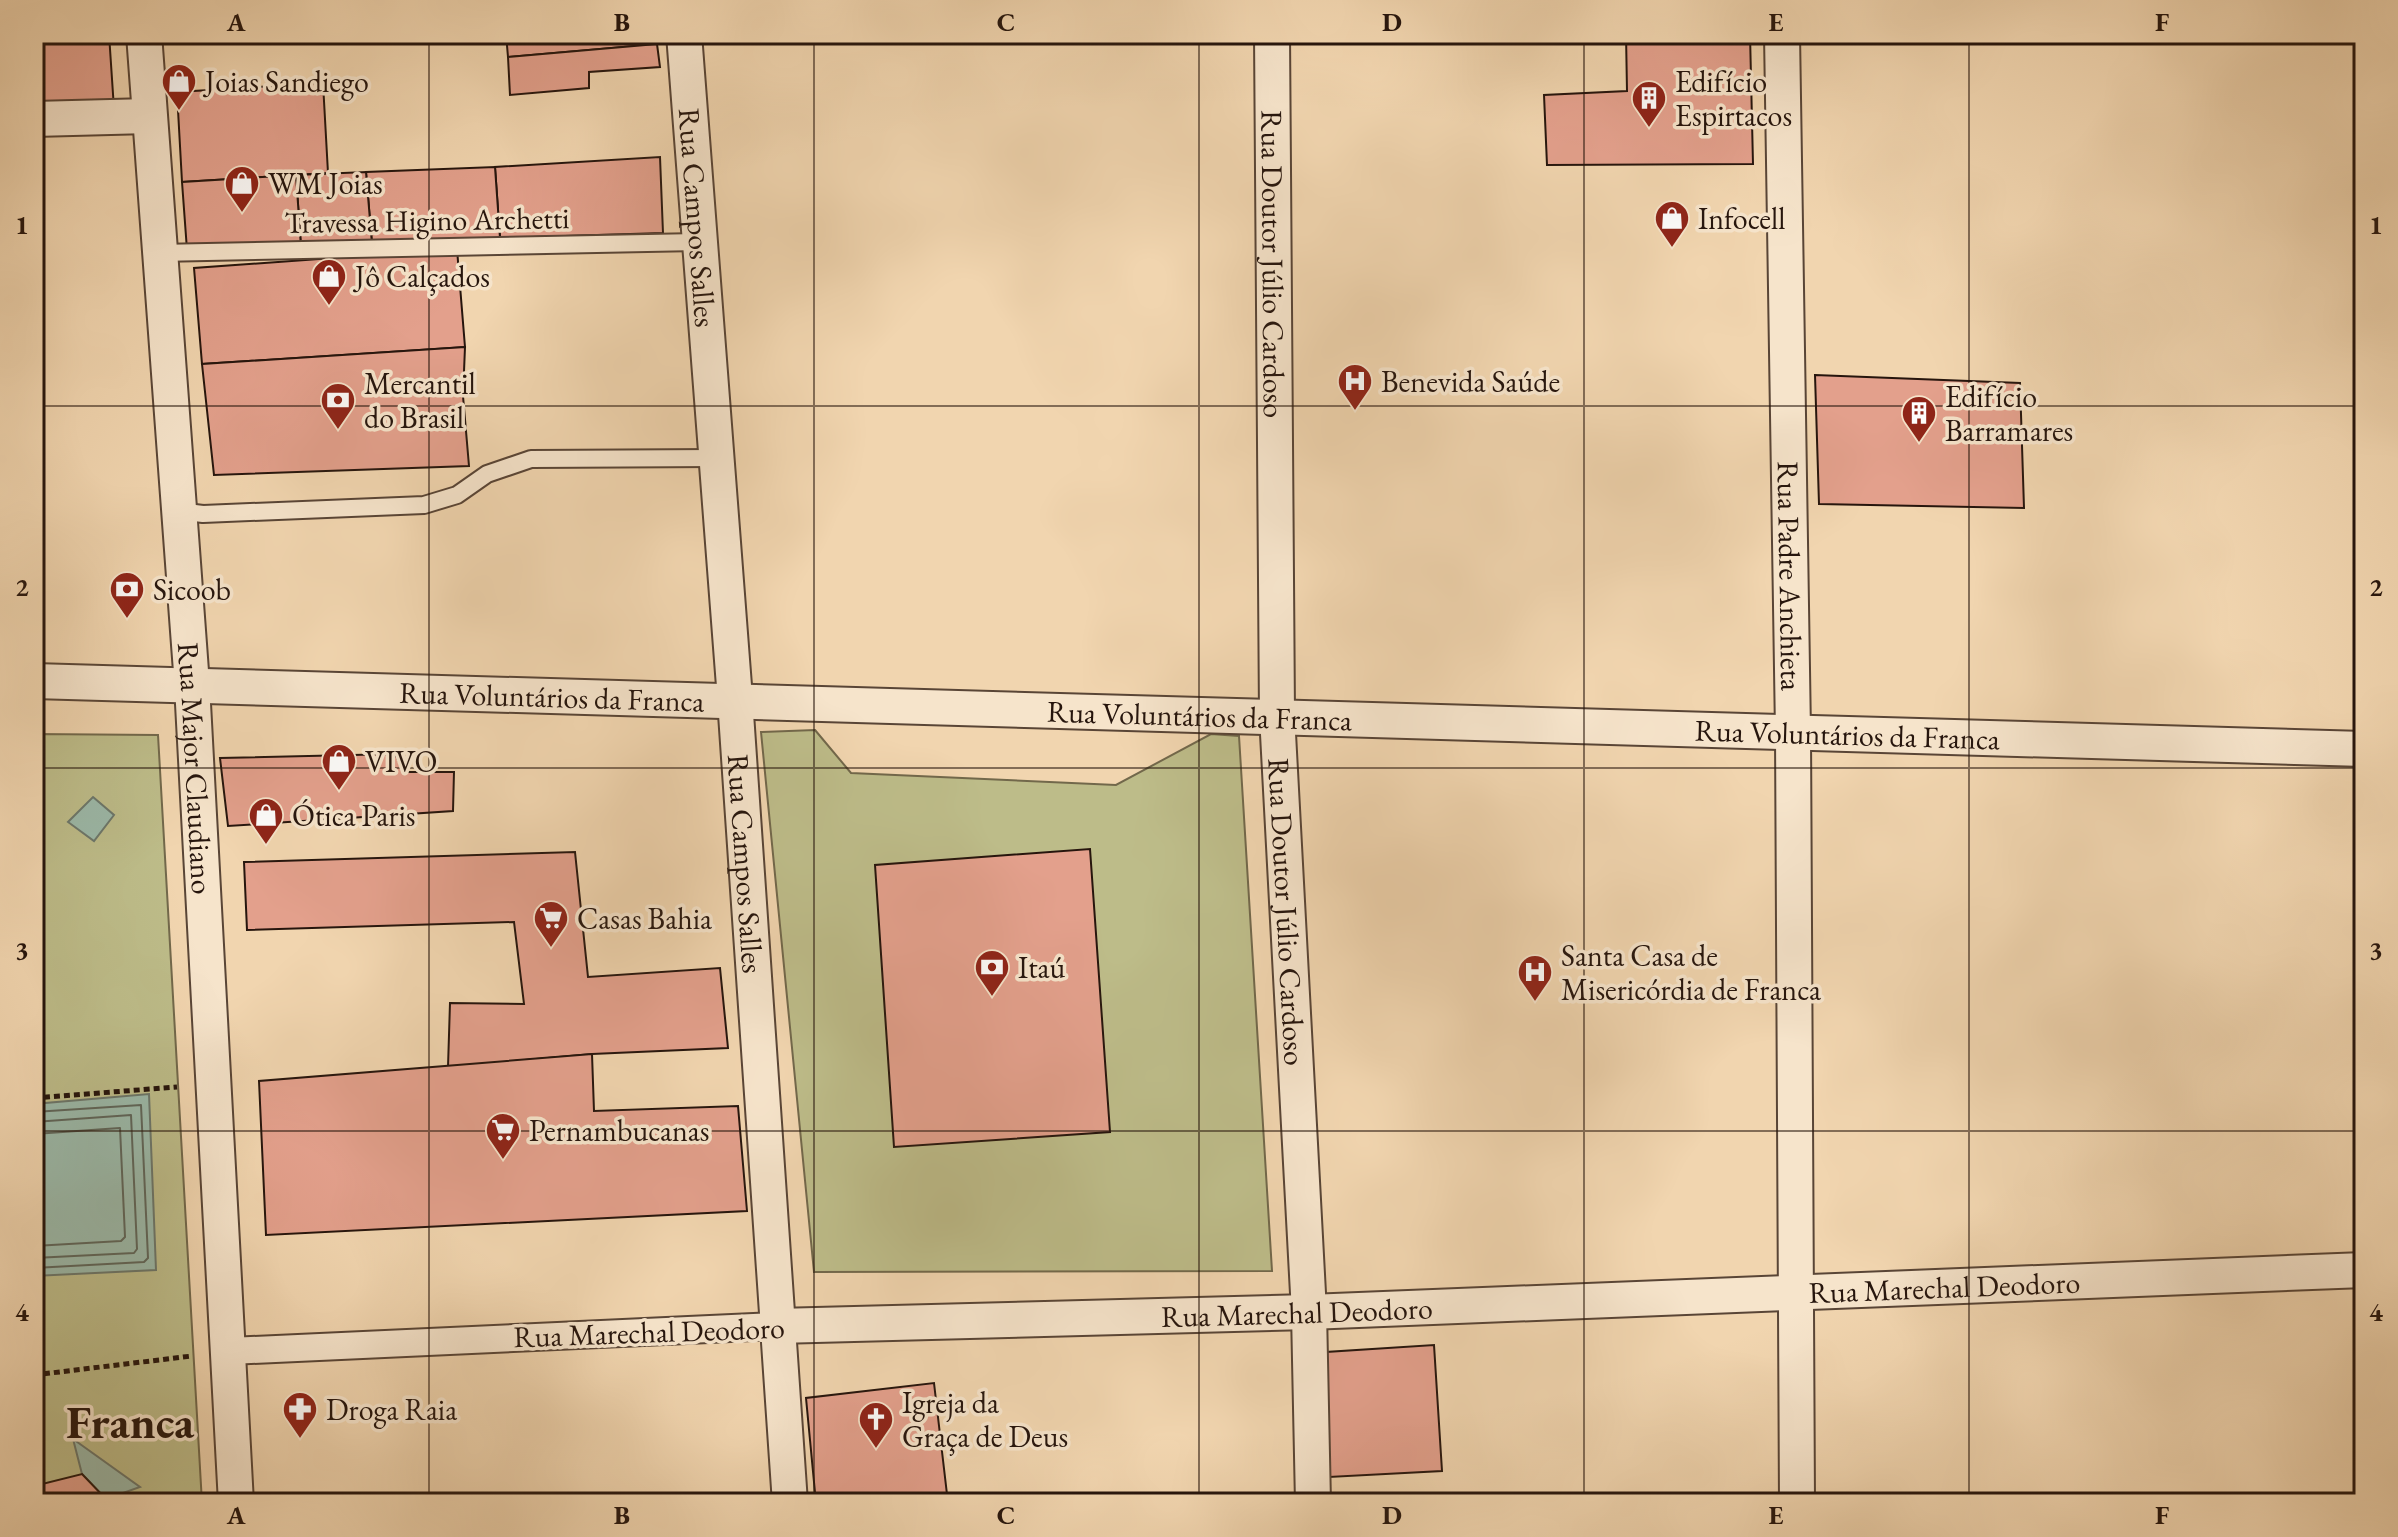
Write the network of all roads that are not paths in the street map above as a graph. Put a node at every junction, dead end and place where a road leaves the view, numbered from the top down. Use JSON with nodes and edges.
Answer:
{"nodes":[{"id":1,"x":144,"y":34,"type":"edge"},
{"id":2,"x":684,"y":34,"type":"edge"},
{"id":3,"x":1272,"y":34,"type":"edge"},
{"id":4,"x":1782,"y":34,"type":"edge"},
{"id":5,"x":149,"y":116,"type":"junction"},
{"id":6,"x":34,"y":119,"type":"edge"},
{"id":7,"x":698,"y":242,"type":"junction"},
{"id":8,"x":158,"y":253,"type":"junction"},
{"id":9,"x":716,"y":458,"type":"junction"},
{"id":10,"x":178,"y":511,"type":"junction"},
{"id":11,"x":34,"y":681,"type":"edge"},
{"id":12,"x":192,"y":685,"type":"junction"},
{"id":13,"x":735,"y":699,"type":"junction"},
{"id":14,"x":1277,"y":715,"type":"junction"},
{"id":15,"x":1793,"y":732,"type":"junction"},
{"id":16,"x":2364,"y":749,"type":"edge"},
{"id":17,"x":2364,"y":1270,"type":"edge"},
{"id":18,"x":1794,"y":1293,"type":"junction"},
{"id":19,"x":1309,"y":1312,"type":"junction"},
{"id":20,"x":777,"y":1326,"type":"junction"},
{"id":21,"x":230,"y":1351,"type":"junction"},
{"id":22,"x":236,"y":1503,"type":"edge"},
{"id":23,"x":790,"y":1503,"type":"edge"},
{"id":24,"x":1313,"y":1503,"type":"edge"},
{"id":25,"x":1797,"y":1503,"type":"edge"}],
"edges":[{"from":1,"to":5,"type":"street","name":"Rua Major Claudiano"},
{"from":2,"to":7,"type":"street","name":"Rua Campos Salles"},
{"from":3,"to":14,"type":"street","name":"Rua Doutor Júlio Cardoso"},
{"from":4,"to":15,"type":"street","name":"Rua Padre Anchieta"},
{"from":5,"to":6,"type":"street"},
{"from":5,"to":8,"type":"street","name":"Rua Major Claudiano"},
{"from":7,"to":8,"type":"lane","name":"Travessa Higino Archetti"},
{"from":7,"to":9,"type":"street","name":"Rua Campos Salles"},
{"from":8,"to":10,"type":"street","name":"Rua Major Claudiano"},
{"from":9,"to":10,"type":"lane"},
{"from":9,"to":13,"type":"street","name":"Rua Campos Salles"},
{"from":10,"to":12,"type":"street","name":"Rua Major Claudiano"},
{"from":11,"to":12,"type":"street","name":"Rua Voluntários da Franca"},
{"from":12,"to":13,"type":"street","name":"Rua Voluntários da Franca"},
{"from":12,"to":21,"type":"street","name":"Rua Major Claudiano"},
{"from":13,"to":14,"type":"street","name":"Rua Voluntários da Franca"},
{"from":13,"to":20,"type":"street","name":"Rua Campos Salles"},
{"from":14,"to":15,"type":"street","name":"Rua Voluntários da Franca"},
{"from":14,"to":19,"type":"street","name":"Rua Doutor Júlio Cardoso"},
{"from":15,"to":16,"type":"street","name":"Rua Voluntários da Franca"},
{"from":15,"to":18,"type":"street","name":"Rua Padre Anchieta"},
{"from":17,"to":18,"type":"street","name":"Rua Marechal Deodoro"},
{"from":18,"to":19,"type":"street","name":"Rua Marechal Deodoro"},
{"from":18,"to":25,"type":"street","name":"Rua Padre Anchieta"},
{"from":19,"to":20,"type":"street","name":"Rua Marechal Deodoro"},
{"from":19,"to":24,"type":"street","name":"Rua Doutor Júlio Cardoso"},
{"from":20,"to":21,"type":"street","name":"Rua Marechal Deodoro"},
{"from":20,"to":23,"type":"street","name":"Rua Campos Salles"},
{"from":21,"to":22,"type":"street","name":"Rua Major Claudiano"}]}
